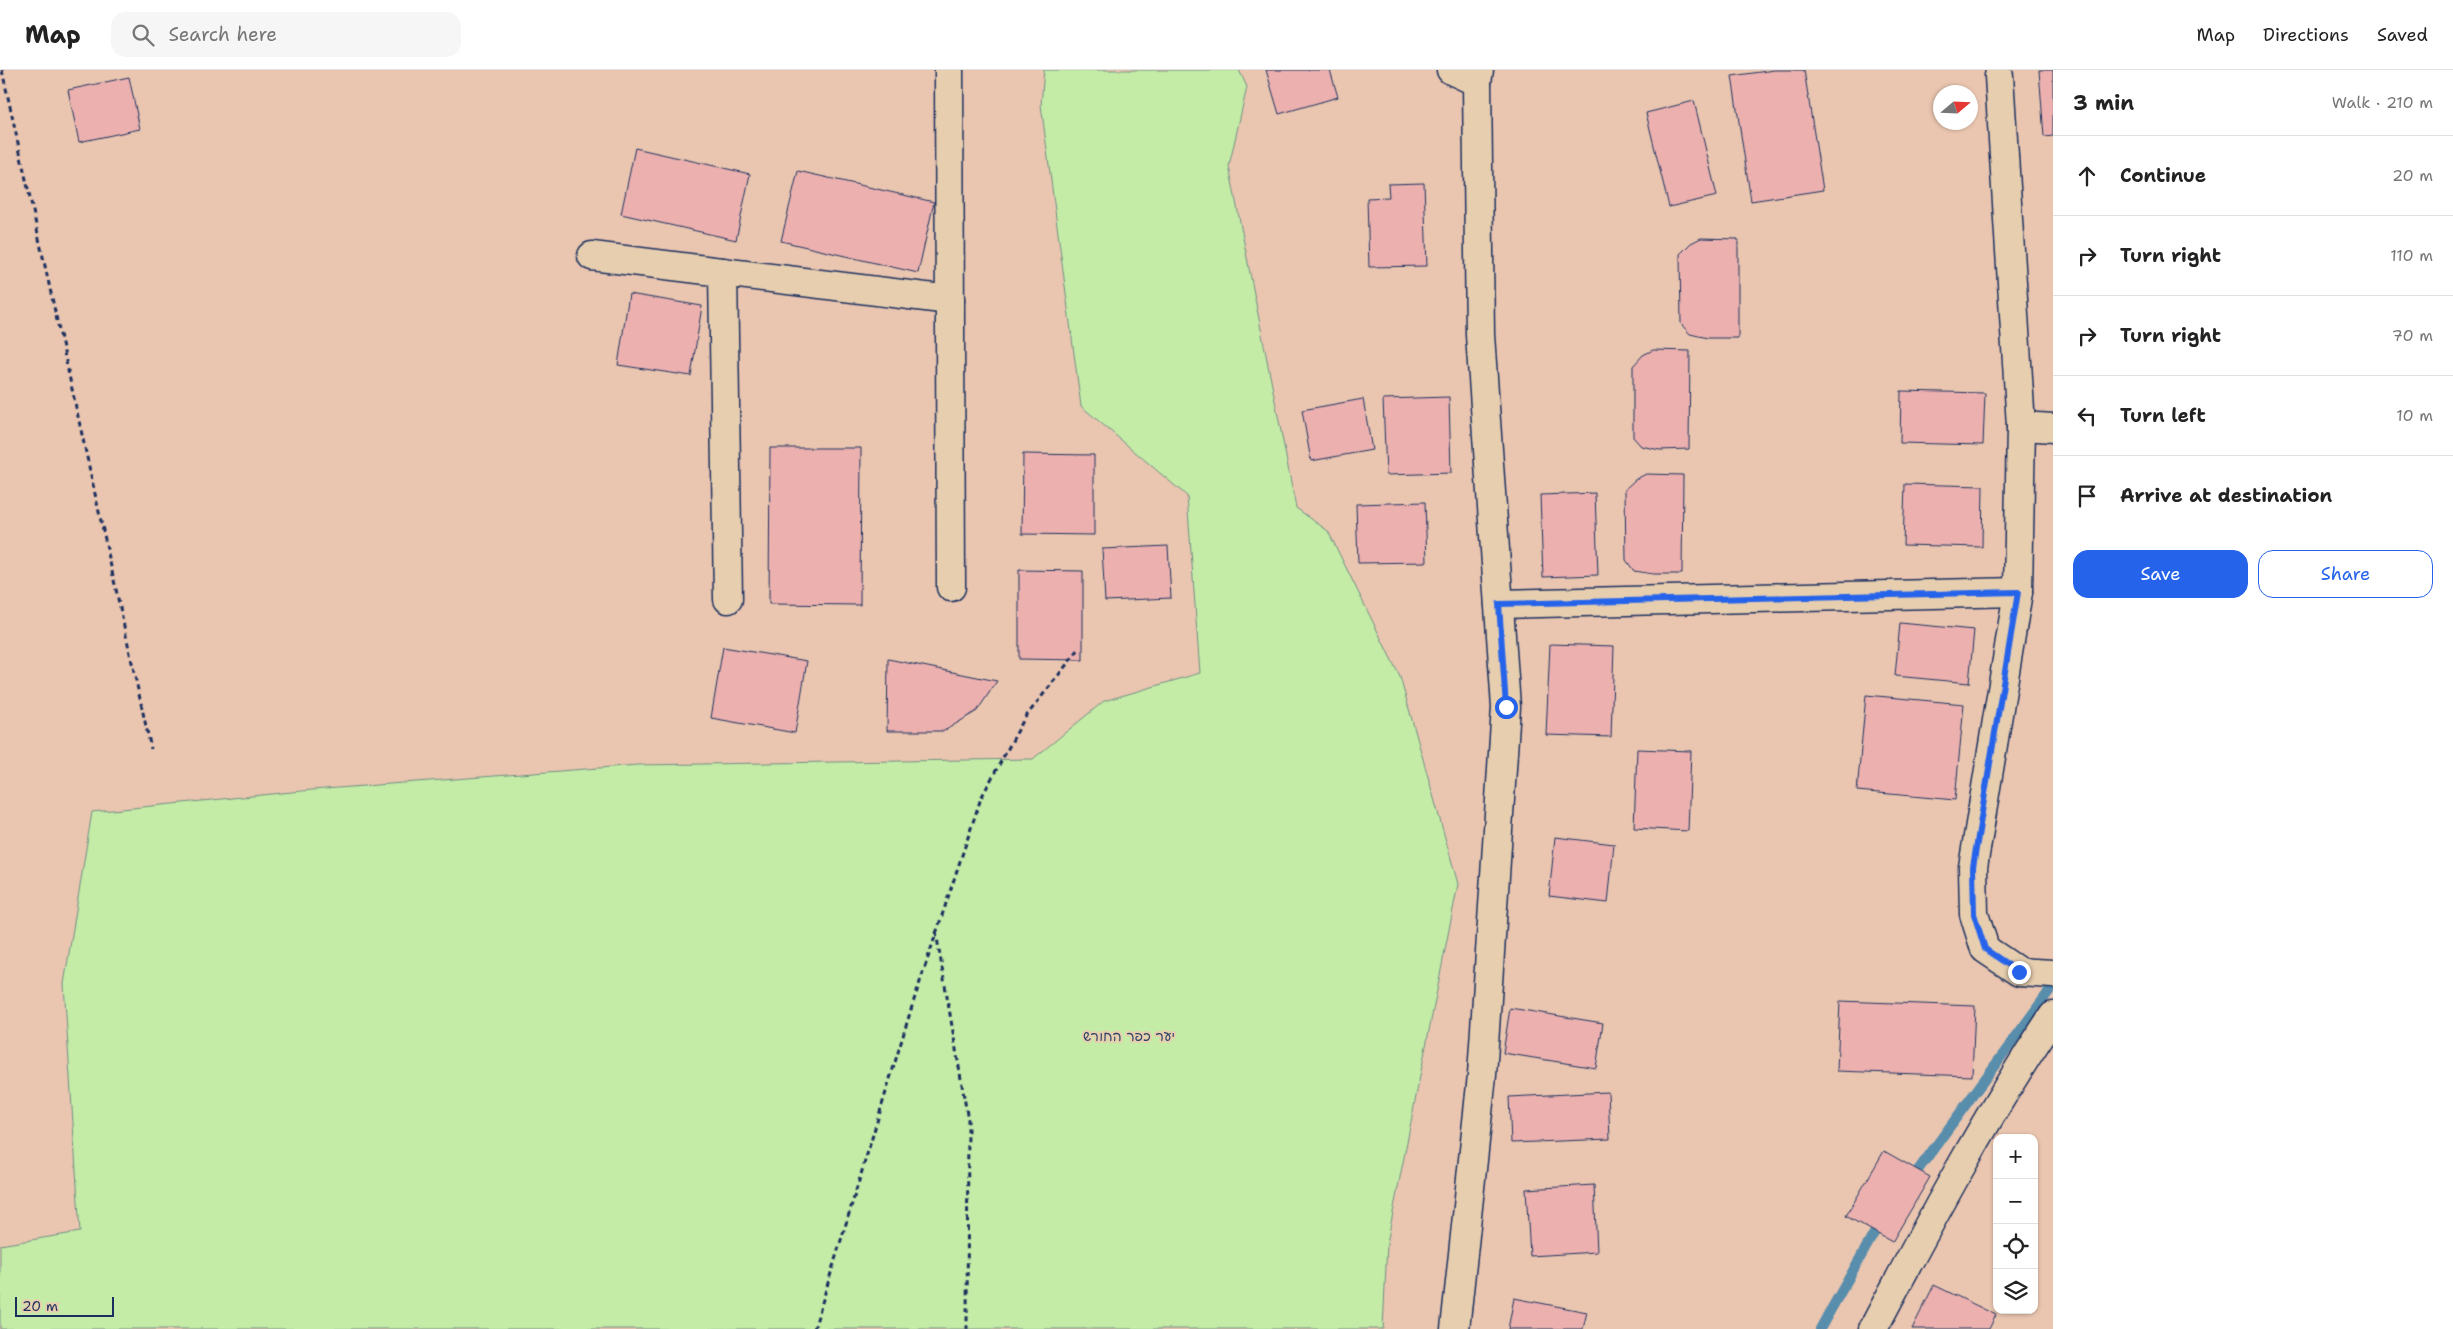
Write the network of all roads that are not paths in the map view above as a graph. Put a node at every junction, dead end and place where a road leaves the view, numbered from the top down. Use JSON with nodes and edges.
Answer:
{"nodes":[{"id":1,"x":949,"y":70,"type":"edge"},
{"id":2,"x":1451,"y":70,"type":"edge"},
{"id":3,"x":1478,"y":76,"type":"edge"},
{"id":4,"x":1999,"y":76,"type":"dead end"},
{"id":5,"x":592,"y":256,"type":"dead end"},
{"id":6,"x":722,"y":272,"type":"junction"},
{"id":7,"x":950,"y":300,"type":"junction"},
{"id":8,"x":2021,"y":426,"type":"junction"},
{"id":9,"x":2053,"y":428,"type":"edge"},
{"id":10,"x":951,"y":587,"type":"dead end"},
{"id":11,"x":2018,"y":592,"type":"junction"},
{"id":12,"x":728,"y":599,"type":"dead end"},
{"id":13,"x":1499,"y":604,"type":"junction"},
{"id":14,"x":2053,"y":974,"type":"edge"},
{"id":15,"x":2053,"y":1016,"type":"edge"},
{"id":16,"x":1455,"y":1329,"type":"edge"},
{"id":17,"x":1873,"y":1329,"type":"edge"}],
"edges":[{"from":1,"to":7,"type":"street"},
{"from":2,"to":3,"type":"street"},
{"from":3,"to":13,"type":"street"},
{"from":4,"to":8,"type":"street"},
{"from":5,"to":6,"type":"street"},
{"from":6,"to":7,"type":"street"},
{"from":6,"to":12,"type":"street"},
{"from":7,"to":10,"type":"street"},
{"from":8,"to":9,"type":"street"},
{"from":8,"to":11,"type":"street"},
{"from":11,"to":13,"type":"street"},
{"from":11,"to":14,"type":"street"},
{"from":13,"to":16,"type":"street"},
{"from":15,"to":17,"type":"street"}]}
